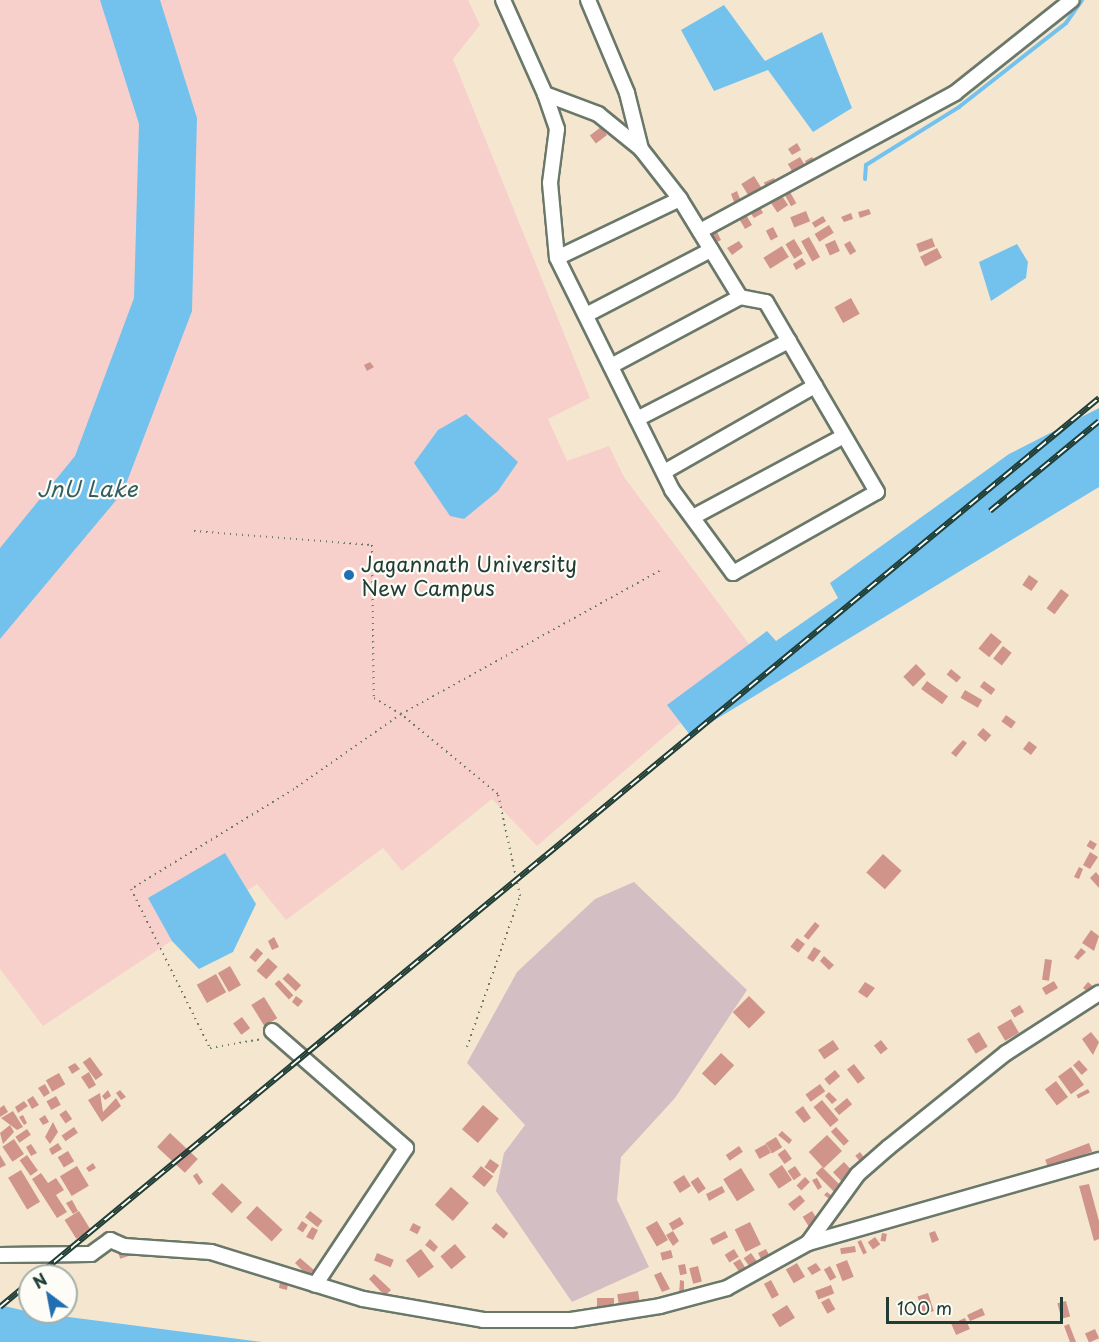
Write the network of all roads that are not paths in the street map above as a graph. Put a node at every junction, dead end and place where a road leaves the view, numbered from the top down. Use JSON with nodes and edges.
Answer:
{"nodes":[{"id":1,"x":503,"y":0,"type":"edge"},
{"id":2,"x":588,"y":0,"type":"edge"},
{"id":3,"x":1072,"y":0,"type":"edge"},
{"id":4,"x":545,"y":94,"type":"junction"},
{"id":5,"x":641,"y":149,"type":"junction"},
{"id":6,"x":680,"y":199,"type":"junction"},
{"id":7,"x":700,"y":231,"type":"junction"},
{"id":8,"x":711,"y":250,"type":"junction"},
{"id":9,"x":557,"y":258,"type":"junction"},
{"id":10,"x":740,"y":297,"type":"junction"},
{"id":11,"x":586,"y":315,"type":"junction"},
{"id":12,"x":789,"y":340,"type":"junction"},
{"id":13,"x":611,"y":366,"type":"junction"},
{"id":14,"x":815,"y":386,"type":"junction"},
{"id":15,"x":637,"y":419,"type":"junction"},
{"id":16,"x":844,"y":436,"type":"junction"},
{"id":17,"x":664,"y":472,"type":"junction"},
{"id":18,"x":693,"y":517,"type":"junction"},
{"id":19,"x":1099,"y":993,"type":"edge"},
{"id":20,"x":274,"y":1034,"type":"road end"},
{"id":21,"x":1099,"y":1160,"type":"edge"},
{"id":22,"x":808,"y":1243,"type":"junction"},
{"id":23,"x":0,"y":1255,"type":"edge"},
{"id":24,"x":315,"y":1285,"type":"junction"}],
"edges":[{"from":1,"to":4,"type":"street"},
{"from":2,"to":5,"type":"street"},
{"from":3,"to":7,"type":"street"},
{"from":4,"to":5,"type":"street"},
{"from":4,"to":9,"type":"street"},
{"from":5,"to":6,"type":"street"},
{"from":6,"to":7,"type":"street"},
{"from":6,"to":9,"type":"street"},
{"from":7,"to":8,"type":"street"},
{"from":8,"to":10,"type":"street"},
{"from":8,"to":11,"type":"street"},
{"from":9,"to":11,"type":"street"},
{"from":10,"to":12,"type":"street"},
{"from":10,"to":13,"type":"street"},
{"from":11,"to":13,"type":"street"},
{"from":12,"to":14,"type":"street"},
{"from":12,"to":15,"type":"street"},
{"from":13,"to":15,"type":"street"},
{"from":14,"to":16,"type":"street"},
{"from":14,"to":17,"type":"street"},
{"from":15,"to":17,"type":"street"},
{"from":16,"to":18,"type":"street"},
{"from":16,"to":18,"type":"street"},
{"from":17,"to":18,"type":"street"},
{"from":19,"to":22,"type":"street"},
{"from":20,"to":24,"type":"street"},
{"from":21,"to":22,"type":"street"},
{"from":22,"to":24,"type":"street"},
{"from":23,"to":24,"type":"street"}]}
